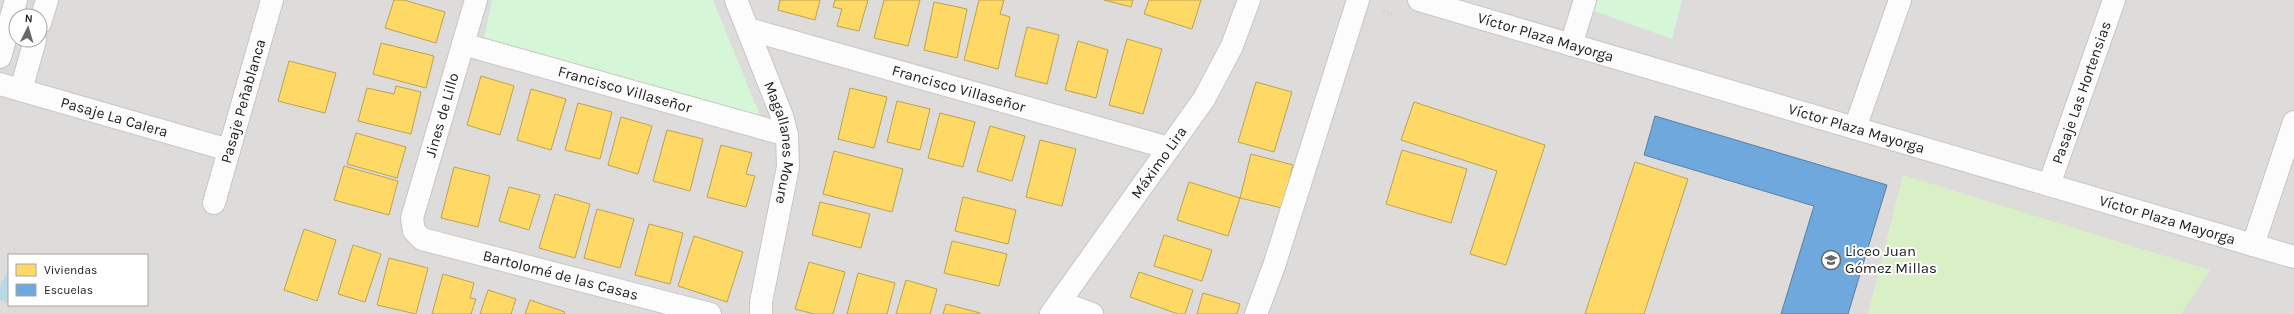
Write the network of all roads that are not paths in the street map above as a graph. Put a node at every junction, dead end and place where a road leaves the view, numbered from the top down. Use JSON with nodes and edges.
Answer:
{"nodes":[{"id":1,"x":16,"y":0,"type":"edge"},
{"id":2,"x":272,"y":0,"type":"edge"},
{"id":3,"x":476,"y":0,"type":"edge"},
{"id":4,"x":736,"y":0,"type":"edge"},
{"id":5,"x":1249,"y":0,"type":"edge"},
{"id":6,"x":1358,"y":0,"type":"edge"},
{"id":7,"x":1419,"y":0,"type":"edge"},
{"id":8,"x":1585,"y":0,"type":"edge"},
{"id":9,"x":1900,"y":0,"type":"edge"},
{"id":10,"x":2114,"y":0,"type":"edge"},
{"id":11,"x":748,"y":29,"type":"junction"},
{"id":12,"x":463,"y":44,"type":"junction"},
{"id":13,"x":1571,"y":45,"type":"junction"},
{"id":14,"x":33,"y":48,"type":"edge"},
{"id":15,"x":0,"y":57,"type":"edge"},
{"id":16,"x":0,"y":84,"type":"edge"},
{"id":17,"x":21,"y":90,"type":"junction"},
{"id":18,"x":2294,"y":122,"type":"edge"},
{"id":19,"x":1855,"y":128,"type":"junction"},
{"id":20,"x":787,"y":134,"type":"junction"},
{"id":21,"x":1169,"y":148,"type":"junction"},
{"id":22,"x":229,"y":150,"type":"junction"},
{"id":23,"x":2049,"y":185,"type":"junction"},
{"id":24,"x":214,"y":202,"type":"dead end"},
{"id":25,"x":414,"y":231,"type":"joint"},
{"id":26,"x":2253,"y":245,"type":"junction"},
{"id":27,"x":2294,"y":257,"type":"edge"},
{"id":28,"x":1055,"y":308,"type":"edge"},
{"id":29,"x":710,"y":314,"type":"edge"},
{"id":30,"x":761,"y":314,"type":"edge"},
{"id":31,"x":1092,"y":314,"type":"edge"},
{"id":32,"x":1256,"y":314,"type":"edge"}],
"edges":[{"from":1,"to":15,"type":"street"},
{"from":2,"to":22,"type":"street","name":"Pasaje Peñablanca"},
{"from":3,"to":12,"type":"street","name":"Jines de Lillo"},
{"from":4,"to":11,"type":"street","name":"Magallanes Moure"},
{"from":5,"to":21,"type":"street","name":"Máximo Lira"},
{"from":6,"to":32,"type":"street"},
{"from":7,"to":13,"type":"street","name":"Víctor Plaza Mayorga"},
{"from":8,"to":13,"type":"street"},
{"from":9,"to":19,"type":"street"},
{"from":10,"to":23,"type":"street","name":"Pasaje Las Hortensias"},
{"from":11,"to":20,"type":"street","name":"Magallanes Moure"},
{"from":11,"to":21,"type":"street","name":"Francisco Villaseñor"},
{"from":12,"to":20,"type":"street","name":"Francisco Villaseñor"},
{"from":12,"to":25,"type":"street","name":"Jines de Lillo"},
{"from":13,"to":19,"type":"street","name":"Víctor Plaza Mayorga"},
{"from":14,"to":17,"type":"street"},
{"from":16,"to":17,"type":"street","name":"Pasaje La Calera"},
{"from":17,"to":22,"type":"street","name":"Pasaje La Calera"},
{"from":18,"to":26,"type":"street"},
{"from":19,"to":23,"type":"street","name":"Víctor Plaza Mayorga"},
{"from":20,"to":30,"type":"street","name":"Magallanes Moure"},
{"from":21,"to":28,"type":"street","name":"Máximo Lira"},
{"from":22,"to":24,"type":"street","name":"Pasaje Peñablanca"},
{"from":23,"to":26,"type":"street","name":"Víctor Plaza Mayorga"},
{"from":25,"to":29,"type":"street","name":"Bartolomé de las Casas"},
{"from":26,"to":27,"type":"street","name":"Víctor Plaza Mayorga"},
{"from":28,"to":31,"type":"street"}]}
